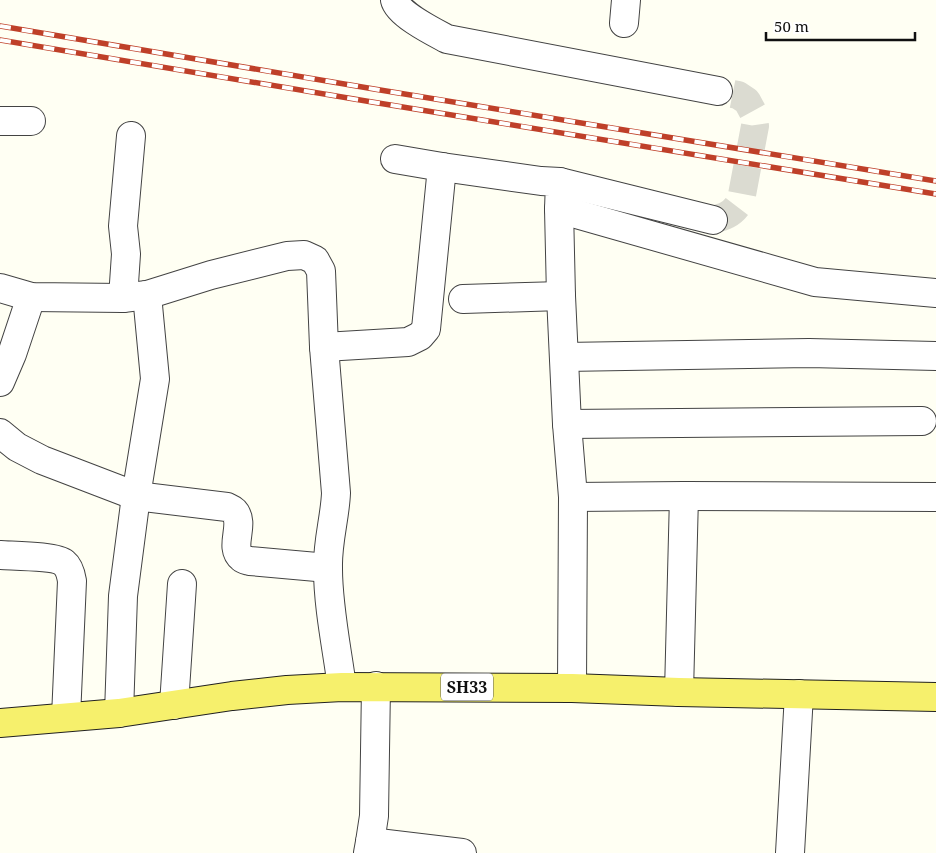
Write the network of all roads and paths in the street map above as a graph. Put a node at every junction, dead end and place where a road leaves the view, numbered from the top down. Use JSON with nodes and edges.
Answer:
{"nodes":[{"id":1,"x":394,"y":0,"type":"edge"},
{"id":2,"x":718,"y":91,"type":"tunnel mouth"},
{"id":3,"x":31,"y":121,"type":"dead end"},
{"id":4,"x":0,"y":122,"type":"edge"},
{"id":5,"x":132,"y":136,"type":"dead end"},
{"id":6,"x":395,"y":159,"type":"dead end"},
{"id":7,"x":442,"y":167,"type":"junction"},
{"id":8,"x":560,"y":182,"type":"junction"},
{"id":9,"x":558,"y":210,"type":"junction"},
{"id":10,"x":713,"y":220,"type":"tunnel mouth"},
{"id":11,"x":0,"y":288,"type":"edge"},
{"id":12,"x":936,"y":293,"type":"edge"},
{"id":13,"x":135,"y":296,"type":"junction"},
{"id":14,"x":561,"y":296,"type":"junction"},
{"id":15,"x":31,"y":297,"type":"junction"},
{"id":16,"x":463,"y":299,"type":"dead end"},
{"id":17,"x":324,"y":347,"type":"junction"},
{"id":18,"x":936,"y":356,"type":"edge"},
{"id":19,"x":564,"y":357,"type":"junction"},
{"id":20,"x":0,"y":382,"type":"edge"},
{"id":21,"x":922,"y":421,"type":"dead end"},
{"id":22,"x":567,"y":424,"type":"junction"},
{"id":23,"x":0,"y":433,"type":"edge"},
{"id":24,"x":136,"y":496,"type":"junction"},
{"id":25,"x":573,"y":496,"type":"junction"},
{"id":26,"x":684,"y":496,"type":"junction"},
{"id":27,"x":936,"y":497,"type":"edge"},
{"id":28,"x":0,"y":555,"type":"edge"},
{"id":29,"x":328,"y":568,"type":"junction"},
{"id":30,"x":182,"y":584,"type":"dead end"},
{"id":31,"x":342,"y":686,"type":"junction"},
{"id":32,"x":376,"y":686,"type":"junction"},
{"id":33,"x":572,"y":688,"type":"junction"},
{"id":34,"x":679,"y":692,"type":"junction"},
{"id":35,"x":799,"y":694,"type":"junction"},
{"id":36,"x":936,"y":697,"type":"edge"},
{"id":37,"x":174,"y":705,"type":"junction"},
{"id":38,"x":119,"y":713,"type":"junction"},
{"id":39,"x":66,"y":718,"type":"junction"},
{"id":40,"x":0,"y":723,"type":"edge"},
{"id":41,"x":369,"y":848,"type":"edge"},
{"id":42,"x":462,"y":853,"type":"edge"},
{"id":43,"x":790,"y":853,"type":"edge"}],
"edges":[{"from":1,"to":2,"type":"street"},
{"from":3,"to":4,"type":"street"},
{"from":5,"to":13,"type":"street"},
{"from":6,"to":7,"type":"street"},
{"from":7,"to":8,"type":"street"},
{"from":7,"to":17,"type":"street"},
{"from":8,"to":9,"type":"street"},
{"from":8,"to":10,"type":"street"},
{"from":9,"to":12,"type":"street"},
{"from":9,"to":14,"type":"street"},
{"from":11,"to":15,"type":"street"},
{"from":13,"to":15,"type":"street"},
{"from":13,"to":17,"type":"street"},
{"from":13,"to":24,"type":"street"},
{"from":14,"to":16,"type":"street"},
{"from":14,"to":19,"type":"street"},
{"from":15,"to":20,"type":"street"},
{"from":17,"to":29,"type":"street"},
{"from":18,"to":19,"type":"street"},
{"from":19,"to":22,"type":"street"},
{"from":21,"to":22,"type":"street"},
{"from":22,"to":25,"type":"street"},
{"from":23,"to":24,"type":"street"},
{"from":24,"to":29,"type":"street"},
{"from":24,"to":38,"type":"street"},
{"from":25,"to":26,"type":"street"},
{"from":25,"to":33,"type":"street"},
{"from":26,"to":27,"type":"street"},
{"from":26,"to":34,"type":"street"},
{"from":28,"to":39,"type":"street"},
{"from":29,"to":31,"type":"street"},
{"from":30,"to":37,"type":"street"},
{"from":31,"to":32,"type":"main road","number":"SH33"},
{"from":31,"to":37,"type":"main road","number":"SH33"},
{"from":32,"to":33,"type":"main road","number":"SH33"},
{"from":32,"to":41,"type":"street"},
{"from":33,"to":34,"type":"main road","number":"SH33"},
{"from":34,"to":35,"type":"main road","number":"SH33"},
{"from":35,"to":36,"type":"main road","number":"SH33"},
{"from":35,"to":43,"type":"street"},
{"from":37,"to":38,"type":"main road","number":"SH33"},
{"from":38,"to":39,"type":"main road","number":"SH33"},
{"from":39,"to":40,"type":"main road","number":"SH33"},
{"from":41,"to":42,"type":"street"}]}
